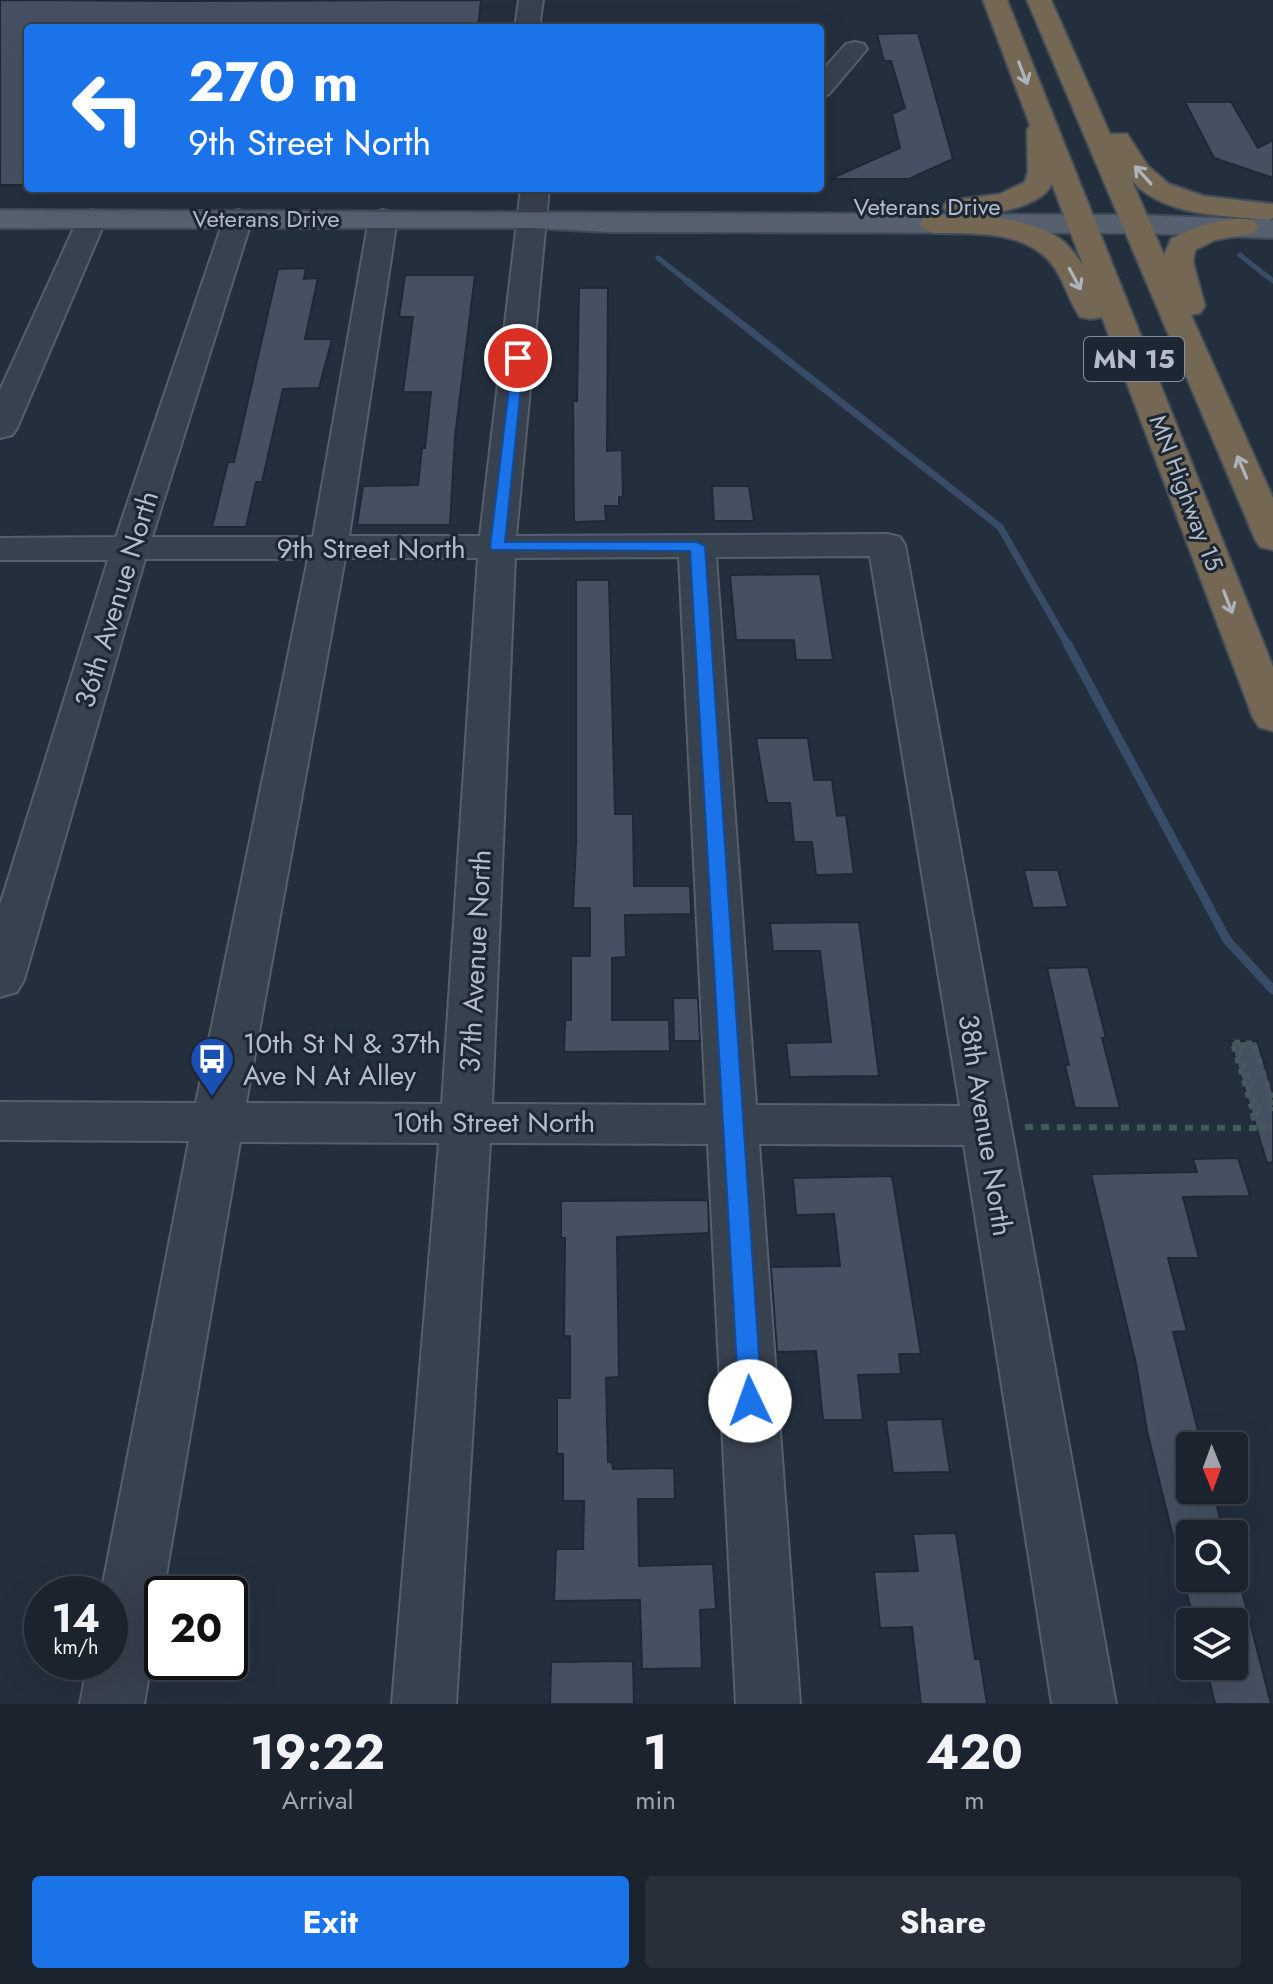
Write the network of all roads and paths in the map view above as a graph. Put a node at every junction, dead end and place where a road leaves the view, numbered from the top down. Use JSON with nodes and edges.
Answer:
{"nodes":[{"id":1,"x":531,"y":0,"type":"edge"},
{"id":2,"x":995,"y":0,"type":"edge"},
{"id":3,"x":1039,"y":0,"type":"edge"},
{"id":4,"x":528,"y":24,"type":"edge"},
{"id":5,"x":855,"y":49,"type":"dead end"},
{"id":6,"x":1070,"y":71,"type":"junction"},
{"id":7,"x":824,"y":84,"type":"edge"},
{"id":8,"x":1038,"y":111,"type":"junction"},
{"id":9,"x":534,"y":204,"type":"edge"},
{"id":10,"x":944,"y":216,"type":"junction"},
{"id":11,"x":1079,"y":216,"type":"junction"},
{"id":12,"x":1134,"y":216,"type":"junction"},
{"id":13,"x":0,"y":219,"type":"edge"},
{"id":14,"x":92,"y":219,"type":"junction"},
{"id":15,"x":238,"y":219,"type":"junction"},
{"id":16,"x":383,"y":219,"type":"junction"},
{"id":17,"x":1265,"y":220,"type":"edge"},
{"id":18,"x":1218,"y":412,"type":"junction"},
{"id":19,"x":0,"y":428,"type":"edge"},
{"id":20,"x":1168,"y":446,"type":"junction"},
{"id":21,"x":1273,"y":539,"type":"edge"},
{"id":22,"x":887,"y":545,"type":"joint"},
{"id":23,"x":697,"y":546,"type":"junction"},
{"id":24,"x":497,"y":547,"type":"junction"},
{"id":25,"x":329,"y":548,"type":"junction"},
{"id":26,"x":0,"y":549,"type":"edge"},
{"id":27,"x":130,"y":549,"type":"junction"},
{"id":28,"x":1273,"y":718,"type":"edge"},
{"id":29,"x":0,"y":980,"type":"edge"},
{"id":30,"x":1273,"y":1102,"type":"edge"},
{"id":31,"x":1273,"y":1111,"type":"edge"},
{"id":32,"x":218,"y":1120,"type":"junction"},
{"id":33,"x":0,"y":1121,"type":"edge"},
{"id":34,"x":466,"y":1122,"type":"junction"},
{"id":35,"x":734,"y":1123,"type":"junction"},
{"id":36,"x":988,"y":1126,"type":"junction"},
{"id":37,"x":1273,"y":1128,"type":"edge"},
{"id":38,"x":112,"y":1704,"type":"edge"},
{"id":39,"x":424,"y":1704,"type":"edge"},
{"id":40,"x":768,"y":1704,"type":"edge"},
{"id":41,"x":1084,"y":1704,"type":"edge"}],
"edges":[{"from":1,"to":4,"type":"street"},
{"from":2,"to":8,"type":"highway","name":"MN Highway 15","number":"MN 15","one_way":true},
{"from":3,"to":6,"type":"highway","number":"MN 15"},
{"from":5,"to":7,"type":"street"},
{"from":6,"to":12,"type":"highway","number":"MN 15"},
{"from":17,"to":6,"type":"highway","one_way":true},
{"from":8,"to":10,"type":"highway"},
{"from":8,"to":11,"type":"highway","name":"MN Highway 15","number":"MN 15"},
{"from":9,"to":10,"type":"main road","name":"Veterans Drive"},
{"from":9,"to":16,"type":"main road","name":"Veterans Drive"},
{"from":9,"to":24,"type":"street","name":"37th Avenue North"},
{"from":10,"to":11,"type":"main road","name":"Veterans Drive"},
{"from":10,"to":20,"type":"highway","one_way":true},
{"from":11,"to":12,"type":"main road","name":"Veterans Drive"},
{"from":11,"to":20,"type":"highway","name":"MN Highway 15","number":"MN 15"},
{"from":12,"to":17,"type":"main road","name":"Veterans Drive"},
{"from":12,"to":18,"type":"highway","number":"MN 15"},
{"from":13,"to":14,"type":"main road","name":"Veterans Drive"},
{"from":14,"to":15,"type":"main road","name":"Veterans Drive"},
{"from":14,"to":19,"type":"street"},
{"from":15,"to":16,"type":"main road","name":"Veterans Drive"},
{"from":15,"to":27,"type":"street","name":"36th Avenue North"},
{"from":16,"to":25,"type":"street"},
{"from":17,"to":18,"type":"highway"},
{"from":21,"to":18,"type":"highway","number":"MN 15","one_way":true},
{"from":20,"to":28,"type":"highway","name":"MN Highway 15","number":"MN 15","one_way":true},
{"from":22,"to":23,"type":"street","name":"9th Street North"},
{"from":22,"to":36,"type":"street","name":"38th Avenue North"},
{"from":23,"to":24,"type":"street","name":"9th Street North"},
{"from":23,"to":35,"type":"street"},
{"from":24,"to":25,"type":"street","name":"9th Street North"},
{"from":24,"to":34,"type":"street","name":"37th Avenue North"},
{"from":25,"to":27,"type":"street","name":"9th Street North"},
{"from":25,"to":32,"type":"street"},
{"from":26,"to":27,"type":"street","name":"9th Street North"},
{"from":27,"to":29,"type":"street","name":"36th Avenue North"},
{"from":30,"to":36,"type":"path"},
{"from":31,"to":37,"type":"path"},
{"from":32,"to":33,"type":"street","name":"10th Street North"},
{"from":32,"to":34,"type":"street","name":"10th Street North"},
{"from":32,"to":38,"type":"street"},
{"from":34,"to":35,"type":"street","name":"10th Street North"},
{"from":34,"to":39,"type":"street","name":"37th Avenue North"},
{"from":35,"to":36,"type":"street","name":"10th Street North"},
{"from":35,"to":40,"type":"street"},
{"from":36,"to":41,"type":"street","name":"38th Avenue North"}]}
